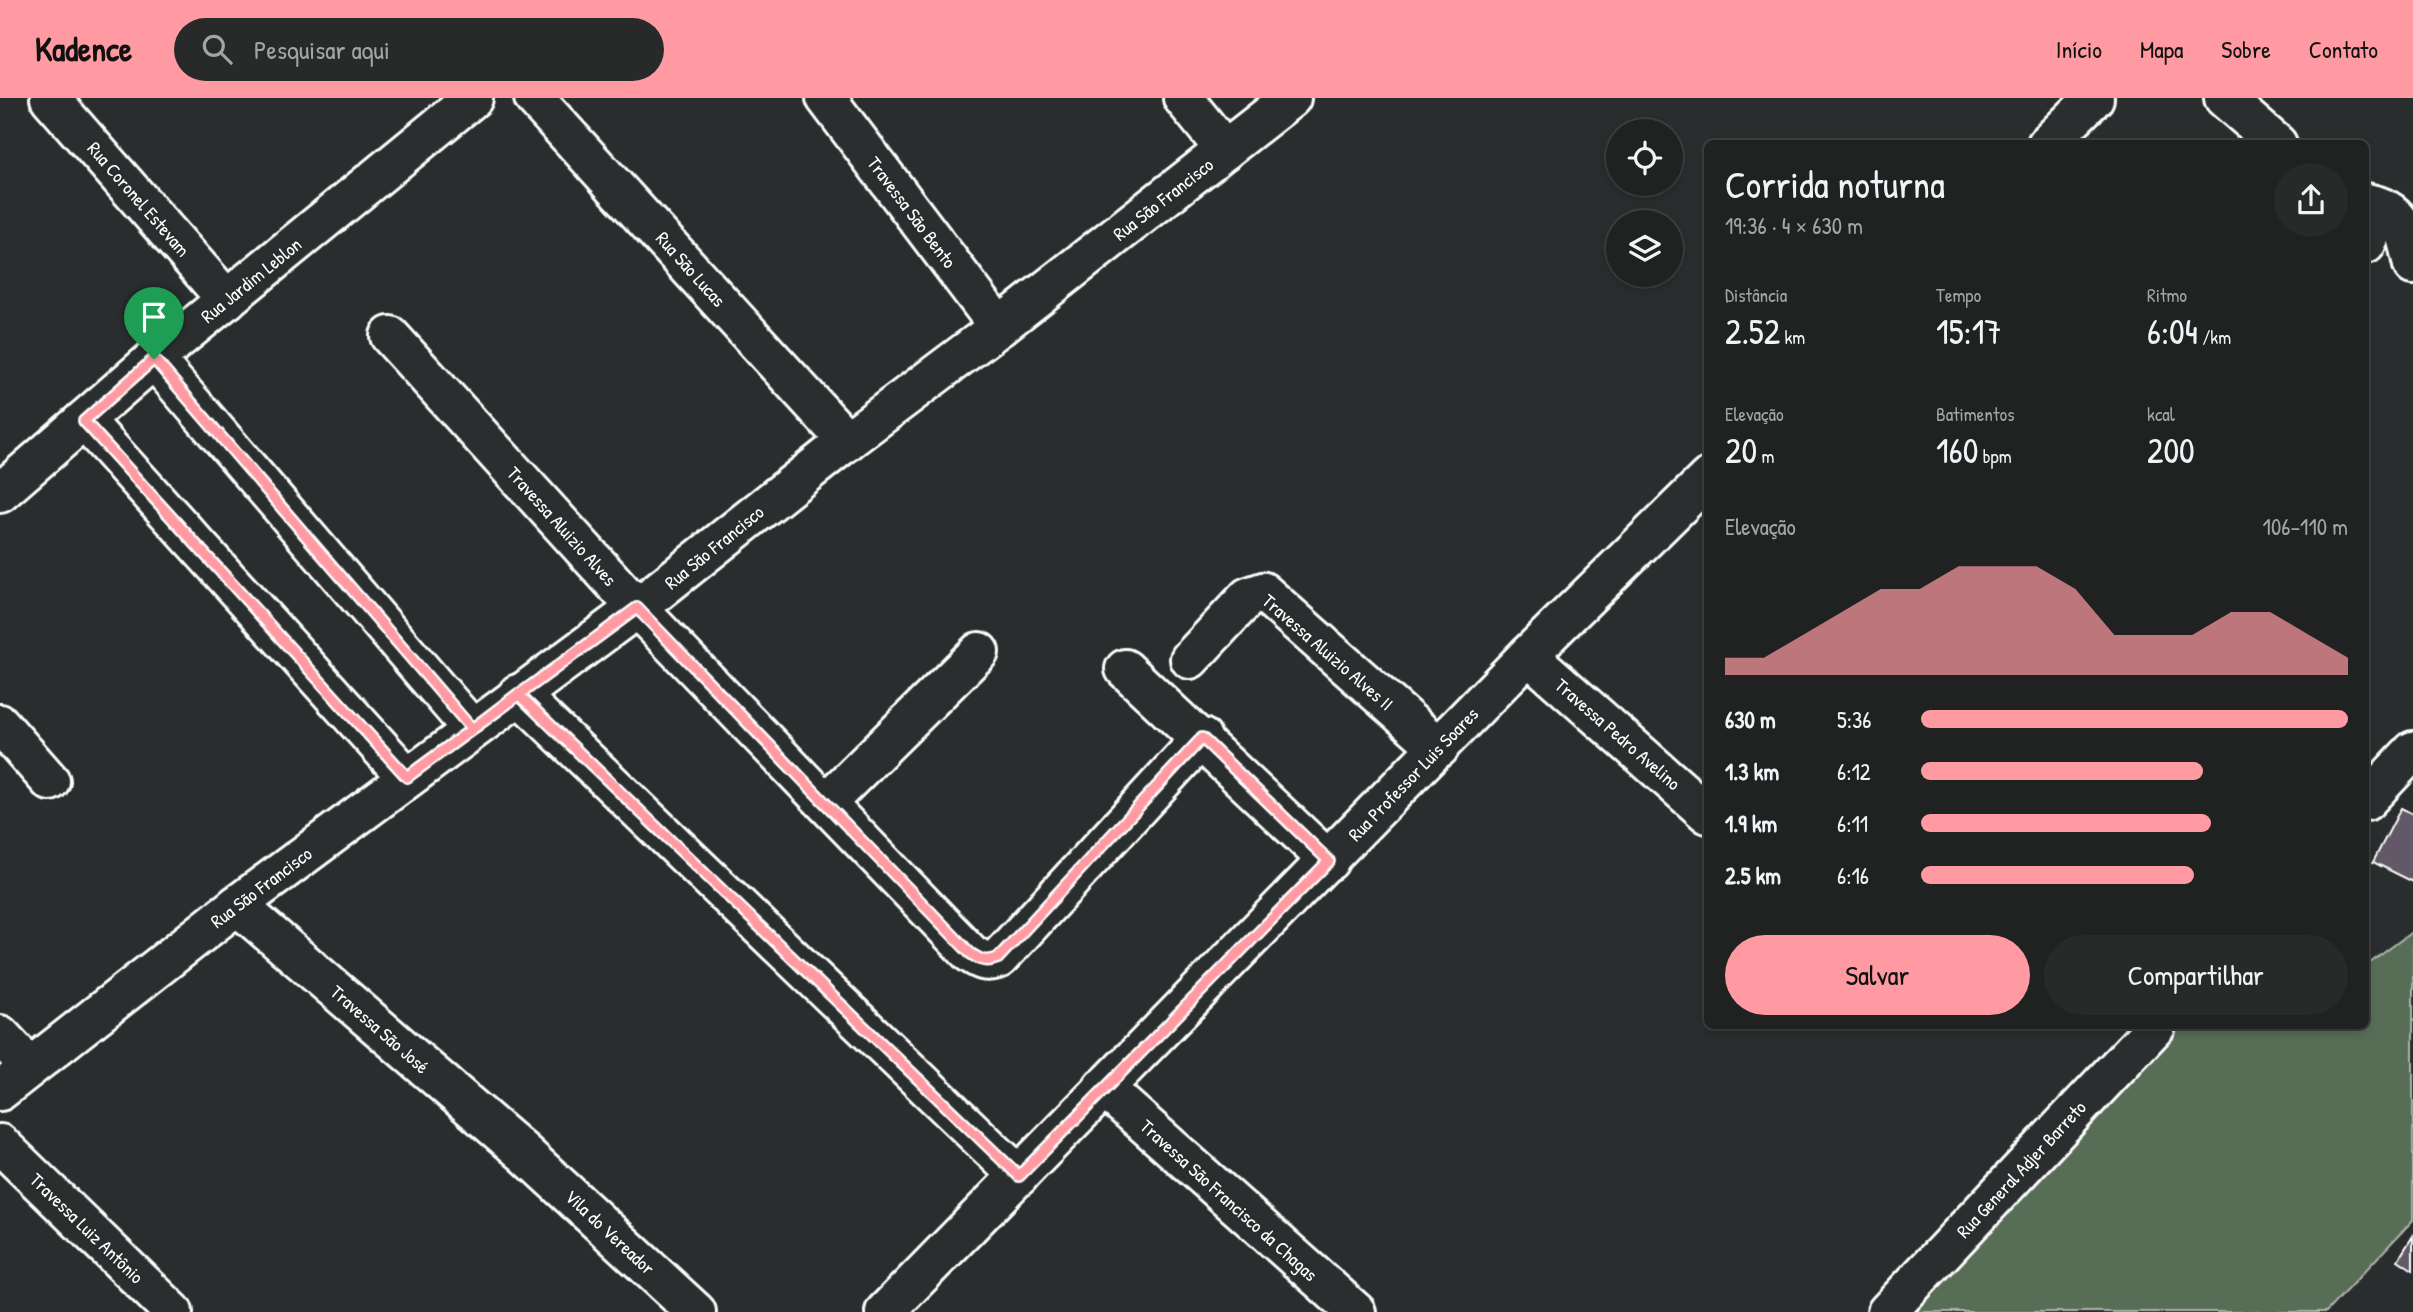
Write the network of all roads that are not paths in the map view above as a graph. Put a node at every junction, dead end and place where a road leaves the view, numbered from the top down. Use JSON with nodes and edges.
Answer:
{"nodes":[{"id":1,"x":473,"y":98,"type":"edge"},
{"id":2,"x":534,"y":98,"type":"edge"},
{"id":3,"x":826,"y":98,"type":"edge"},
{"id":4,"x":1183,"y":98,"type":"edge"},
{"id":5,"x":1291,"y":98,"type":"edge"},
{"id":6,"x":2094,"y":98,"type":"edge"},
{"id":7,"x":2224,"y":98,"type":"edge"},
{"id":8,"x":61,"y":102,"type":"edge"},
{"id":9,"x":2052,"y":140,"type":"edge"},
{"id":10,"x":2272,"y":140,"type":"edge"},
{"id":11,"x":1225,"y":150,"type":"junction"},
{"id":12,"x":2369,"y":204,"type":"edge"},
{"id":13,"x":2408,"y":224,"type":"edge"},
{"id":14,"x":2413,"y":265,"type":"edge"},
{"id":15,"x":227,"y":300,"type":"junction"},
{"id":16,"x":999,"y":327,"type":"junction"},
{"id":17,"x":390,"y":336,"type":"dead end"},
{"id":18,"x":154,"y":359,"type":"junction"},
{"id":19,"x":84,"y":421,"type":"junction"},
{"id":20,"x":847,"y":441,"type":"junction"},
{"id":21,"x":1704,"y":482,"type":"edge"},
{"id":22,"x":0,"y":492,"type":"edge"},
{"id":23,"x":637,"y":608,"type":"junction"},
{"id":24,"x":979,"y":652,"type":"dead end"},
{"id":25,"x":1528,"y":655,"type":"junction"},
{"id":26,"x":1190,"y":659,"type":"dead end"},
{"id":27,"x":1125,"y":669,"type":"dead end"},
{"id":28,"x":518,"y":694,"type":"junction"},
{"id":29,"x":0,"y":724,"type":"edge"},
{"id":30,"x":472,"y":729,"type":"junction"},
{"id":31,"x":1202,"y":738,"type":"junction"},
{"id":32,"x":1439,"y":748,"type":"junction"},
{"id":33,"x":2413,"y":751,"type":"edge"},
{"id":34,"x":407,"y":777,"type":"junction"},
{"id":35,"x":50,"y":781,"type":"dead end"},
{"id":36,"x":2369,"y":798,"type":"edge"},
{"id":37,"x":826,"y":803,"type":"junction"},
{"id":38,"x":1704,"y":810,"type":"edge"},
{"id":39,"x":1329,"y":861,"type":"junction"},
{"id":40,"x":237,"y":905,"type":"junction"},
{"id":41,"x":2153,"y":1029,"type":"edge"},
{"id":42,"x":0,"y":1035,"type":"edge"},
{"id":43,"x":30,"y":1067,"type":"junction"},
{"id":44,"x":1104,"y":1087,"type":"junction"},
{"id":45,"x":0,"y":1091,"type":"edge"},
{"id":46,"x":0,"y":1144,"type":"edge"},
{"id":47,"x":524,"y":1153,"type":"joint"},
{"id":48,"x":1019,"y":1176,"type":"junction"},
{"id":49,"x":173,"y":1312,"type":"edge"},
{"id":50,"x":696,"y":1312,"type":"edge"},
{"id":51,"x":885,"y":1312,"type":"edge"},
{"id":52,"x":1356,"y":1312,"type":"edge"},
{"id":53,"x":1887,"y":1312,"type":"edge"}],
"edges":[{"from":1,"to":15,"type":"street","name":"Rua Jardim Leblon"},
{"from":2,"to":20,"type":"street","name":"Rua São Lucas"},
{"from":3,"to":16,"type":"street","name":"Travessa São Bento"},
{"from":4,"to":11,"type":"street"},
{"from":5,"to":11,"type":"street","name":"Rua São Francisco"},
{"from":6,"to":9,"type":"street"},
{"from":7,"to":10,"type":"street"},
{"from":8,"to":15,"type":"street","name":"Rua Coronel Estevam"},
{"from":11,"to":16,"type":"street","name":"Rua São Francisco"},
{"from":12,"to":13,"type":"street"},
{"from":13,"to":14,"type":"street"},
{"from":15,"to":18,"type":"street","name":"Rua Jardim Leblon"},
{"from":16,"to":20,"type":"street","name":"Rua São Francisco"},
{"from":17,"to":23,"type":"street","name":"Travessa Aluizio Alves"},
{"from":18,"to":19,"type":"street","name":"Rua Jardim Leblon"},
{"from":18,"to":30,"type":"street"},
{"from":19,"to":22,"type":"street","name":"Rua Jardim Leblon"},
{"from":19,"to":34,"type":"street"},
{"from":20,"to":23,"type":"street","name":"Rua São Francisco"},
{"from":21,"to":25,"type":"street","name":"Rua Professor Luis Soares"},
{"from":23,"to":28,"type":"street","name":"Rua São Francisco"},
{"from":23,"to":37,"type":"street","name":"Travessa Aluizio Alves"},
{"from":24,"to":37,"type":"street"},
{"from":25,"to":32,"type":"street","name":"Rua Professor Luis Soares"},
{"from":25,"to":38,"type":"street","name":"Travessa Pedro Avelino"},
{"from":26,"to":32,"type":"street","name":"Travessa Aluizio Alves II"},
{"from":27,"to":31,"type":"street"},
{"from":28,"to":30,"type":"street","name":"Rua São Francisco"},
{"from":28,"to":48,"type":"street"},
{"from":29,"to":35,"type":"street"},
{"from":30,"to":34,"type":"street","name":"Rua São Francisco"},
{"from":31,"to":37,"type":"street","name":"Travessa Aluizio Alves"},
{"from":31,"to":39,"type":"street"},
{"from":32,"to":39,"type":"street","name":"Rua Professor Luis Soares"},
{"from":33,"to":36,"type":"street"},
{"from":34,"to":40,"type":"street","name":"Rua São Francisco"},
{"from":39,"to":44,"type":"street","name":"Rua Professor Luis Soares"},
{"from":40,"to":43,"type":"street","name":"Rua São Francisco"},
{"from":40,"to":47,"type":"street","name":"Travessa São José"},
{"from":41,"to":53,"type":"street","name":"Rua General Adjer Barreto"},
{"from":42,"to":43,"type":"street"},
{"from":43,"to":45,"type":"street","name":"Rua São Francisco"},
{"from":44,"to":48,"type":"street","name":"Rua Professor Luis Soares"},
{"from":44,"to":52,"type":"street","name":"Travessa São Francisco da Chagas"},
{"from":46,"to":49,"type":"street","name":"Travessa Luiz Antônio"},
{"from":47,"to":50,"type":"street","name":"Vila do Vereador"},
{"from":48,"to":51,"type":"street","name":"Rua Professor Luis Soares"}]}
